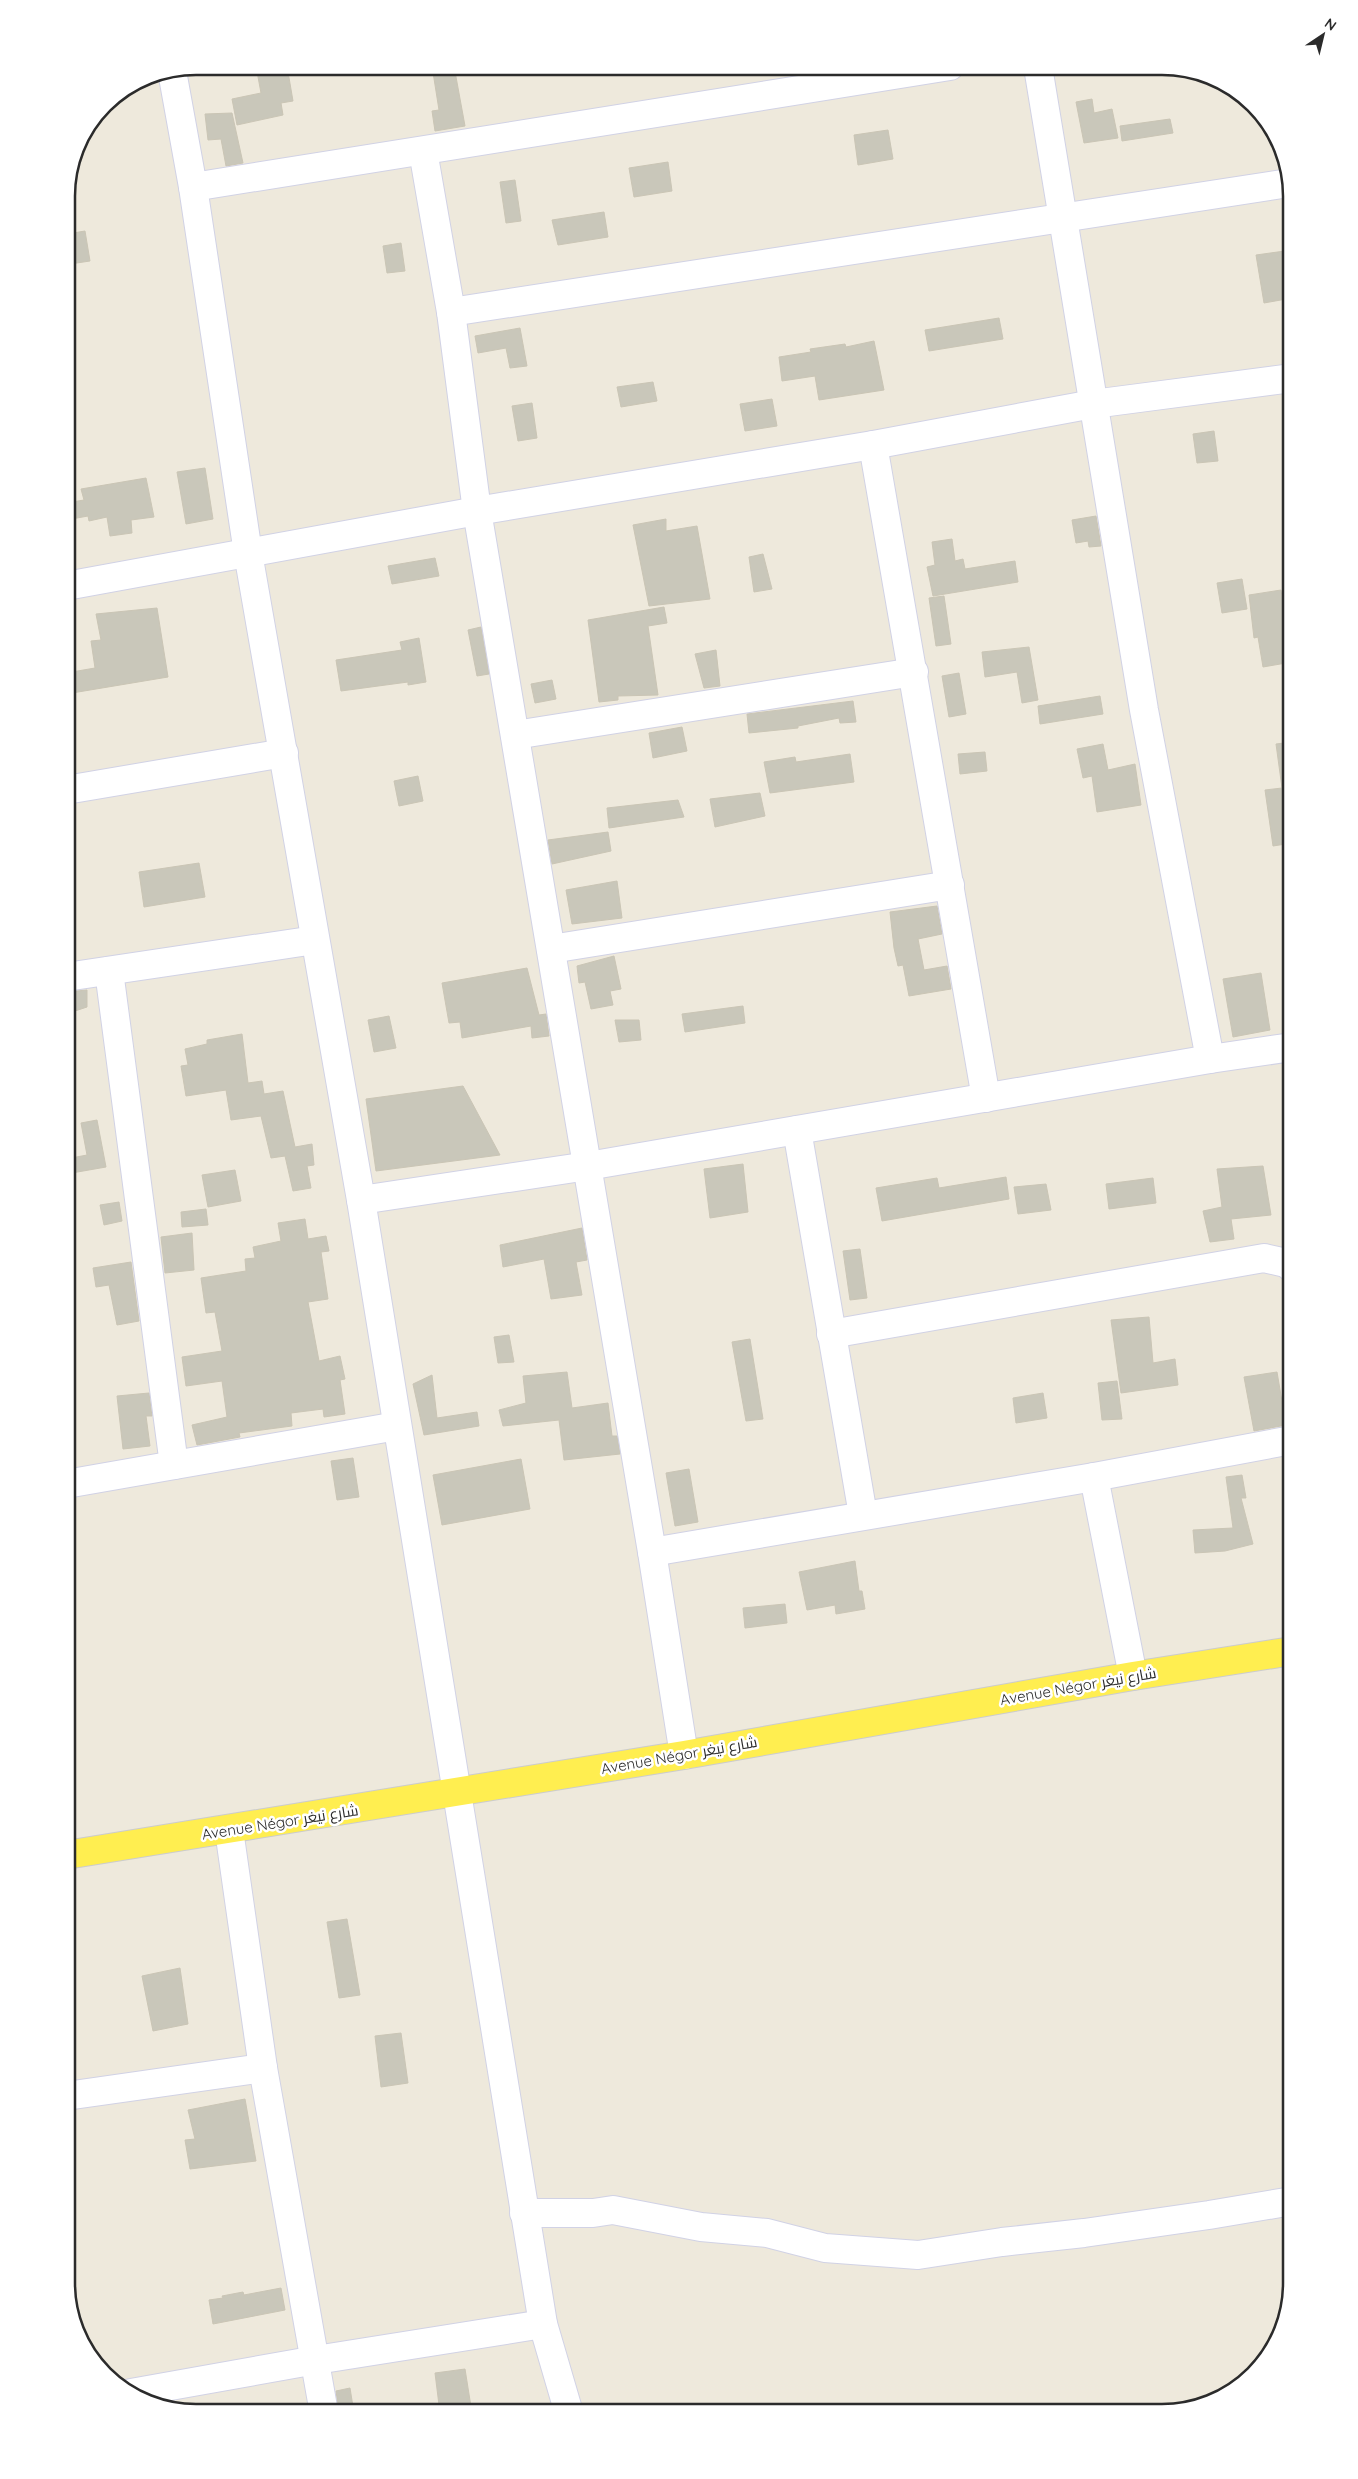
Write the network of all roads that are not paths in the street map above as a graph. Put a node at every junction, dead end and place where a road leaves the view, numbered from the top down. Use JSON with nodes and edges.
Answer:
{"nodes":[{"id":1,"x":894,"y":75,"type":"edge"},
{"id":2,"x":1039,"y":75,"type":"edge"},
{"id":3,"x":173,"y":77,"type":"edge"},
{"id":4,"x":423,"y":151,"type":"junction"},
{"id":5,"x":1282,"y":183,"type":"edge"},
{"id":6,"x":193,"y":187,"type":"junction"},
{"id":7,"x":1062,"y":218,"type":"junction"},
{"id":8,"x":452,"y":312,"type":"junction"},
{"id":9,"x":1283,"y":379,"type":"edge"},
{"id":10,"x":1093,"y":404,"type":"junction"},
{"id":11,"x":873,"y":445,"type":"junction"},
{"id":12,"x":477,"y":511,"type":"junction"},
{"id":13,"x":248,"y":553,"type":"junction"},
{"id":14,"x":75,"y":584,"type":"edge"},
{"id":15,"x":914,"y":672,"type":"junction"},
{"id":16,"x":515,"y":735,"type":"junction"},
{"id":17,"x":284,"y":753,"type":"junction"},
{"id":18,"x":75,"y":788,"type":"edge"},
{"id":19,"x":950,"y":885,"type":"junction"},
{"id":20,"x":315,"y":940,"type":"junction"},
{"id":21,"x":551,"y":949,"type":"junction"},
{"id":22,"x":109,"y":970,"type":"junction"},
{"id":23,"x":75,"y":976,"type":"edge"},
{"id":24,"x":1283,"y":1048,"type":"edge"},
{"id":25,"x":1210,"y":1059,"type":"junction"},
{"id":26,"x":986,"y":1098,"type":"junction"},
{"id":27,"x":797,"y":1130,"type":"junction"},
{"id":28,"x":588,"y":1166,"type":"junction"},
{"id":29,"x":361,"y":1200,"type":"junction"},
{"id":30,"x":1283,"y":1262,"type":"edge"},
{"id":31,"x":831,"y":1334,"type":"junction"},
{"id":32,"x":397,"y":1426,"type":"junction"},
{"id":33,"x":1283,"y":1442,"type":"edge"},
{"id":34,"x":174,"y":1465,"type":"junction"},
{"id":35,"x":1094,"y":1477,"type":"junction"},
{"id":36,"x":75,"y":1482,"type":"edge"},
{"id":37,"x":863,"y":1515,"type":"junction"},
{"id":38,"x":652,"y":1552,"type":"junction"},
{"id":39,"x":1283,"y":1653,"type":"edge"},
{"id":40,"x":1133,"y":1676,"type":"junction"},
{"id":41,"x":684,"y":1755,"type":"junction"},
{"id":42,"x":455,"y":1793,"type":"junction"},
{"id":43,"x":230,"y":1830,"type":"junction"},
{"id":44,"x":75,"y":1854,"type":"edge"},
{"id":45,"x":263,"y":2068,"type":"junction"},
{"id":46,"x":75,"y":2095,"type":"edge"},
{"id":47,"x":1283,"y":2203,"type":"edge"},
{"id":48,"x":524,"y":2213,"type":"junction"},
{"id":49,"x":542,"y":2324,"type":"junction"},
{"id":50,"x":316,"y":2360,"type":"junction"},
{"id":51,"x":141,"y":2391,"type":"edge"},
{"id":52,"x":323,"y":2404,"type":"edge"},
{"id":53,"x":565,"y":2404,"type":"edge"}],
"edges":[{"from":1,"to":4,"type":"street"},
{"from":2,"to":7,"type":"street"},
{"from":3,"to":6,"type":"street"},
{"from":4,"to":6,"type":"street"},
{"from":4,"to":8,"type":"street"},
{"from":5,"to":7,"type":"street"},
{"from":6,"to":13,"type":"street"},
{"from":7,"to":8,"type":"street"},
{"from":7,"to":10,"type":"street"},
{"from":8,"to":12,"type":"street"},
{"from":9,"to":10,"type":"street"},
{"from":10,"to":11,"type":"street"},
{"from":10,"to":25,"type":"street"},
{"from":11,"to":12,"type":"street"},
{"from":11,"to":15,"type":"street"},
{"from":12,"to":13,"type":"street"},
{"from":12,"to":16,"type":"street"},
{"from":13,"to":14,"type":"street"},
{"from":13,"to":17,"type":"street"},
{"from":15,"to":16,"type":"street"},
{"from":15,"to":19,"type":"street"},
{"from":16,"to":21,"type":"street"},
{"from":17,"to":18,"type":"street"},
{"from":17,"to":20,"type":"street"},
{"from":19,"to":21,"type":"street"},
{"from":19,"to":26,"type":"street"},
{"from":20,"to":22,"type":"street"},
{"from":20,"to":29,"type":"street"},
{"from":21,"to":28,"type":"street"},
{"from":22,"to":23,"type":"street"},
{"from":22,"to":34,"type":"street"},
{"from":24,"to":25,"type":"street"},
{"from":25,"to":26,"type":"street"},
{"from":26,"to":27,"type":"street"},
{"from":27,"to":28,"type":"street"},
{"from":27,"to":31,"type":"street"},
{"from":28,"to":29,"type":"street"},
{"from":28,"to":38,"type":"street"},
{"from":29,"to":32,"type":"street"},
{"from":30,"to":31,"type":"street"},
{"from":31,"to":37,"type":"street"},
{"from":32,"to":34,"type":"street"},
{"from":32,"to":42,"type":"street"},
{"from":33,"to":35,"type":"street"},
{"from":34,"to":36,"type":"street"},
{"from":35,"to":37,"type":"street"},
{"from":35,"to":40,"type":"street"},
{"from":37,"to":38,"type":"street"},
{"from":38,"to":41,"type":"street"},
{"from":39,"to":40,"type":"main road","name":"Avenue Négor شارع نيغر"},
{"from":40,"to":41,"type":"main road","name":"Avenue Négor شارع نيغر"},
{"from":41,"to":42,"type":"main road","name":"Avenue Négor شارع نيغر"},
{"from":42,"to":43,"type":"main road","name":"Avenue Négor شارع نيغر"},
{"from":42,"to":48,"type":"street"},
{"from":43,"to":44,"type":"main road","name":"Avenue Négor شارع نيغر"},
{"from":43,"to":45,"type":"street"},
{"from":45,"to":46,"type":"street"},
{"from":45,"to":50,"type":"street"},
{"from":47,"to":48,"type":"street"},
{"from":48,"to":49,"type":"street"},
{"from":49,"to":50,"type":"street"},
{"from":49,"to":53,"type":"street"},
{"from":50,"to":51,"type":"street"},
{"from":50,"to":52,"type":"street"}]}
